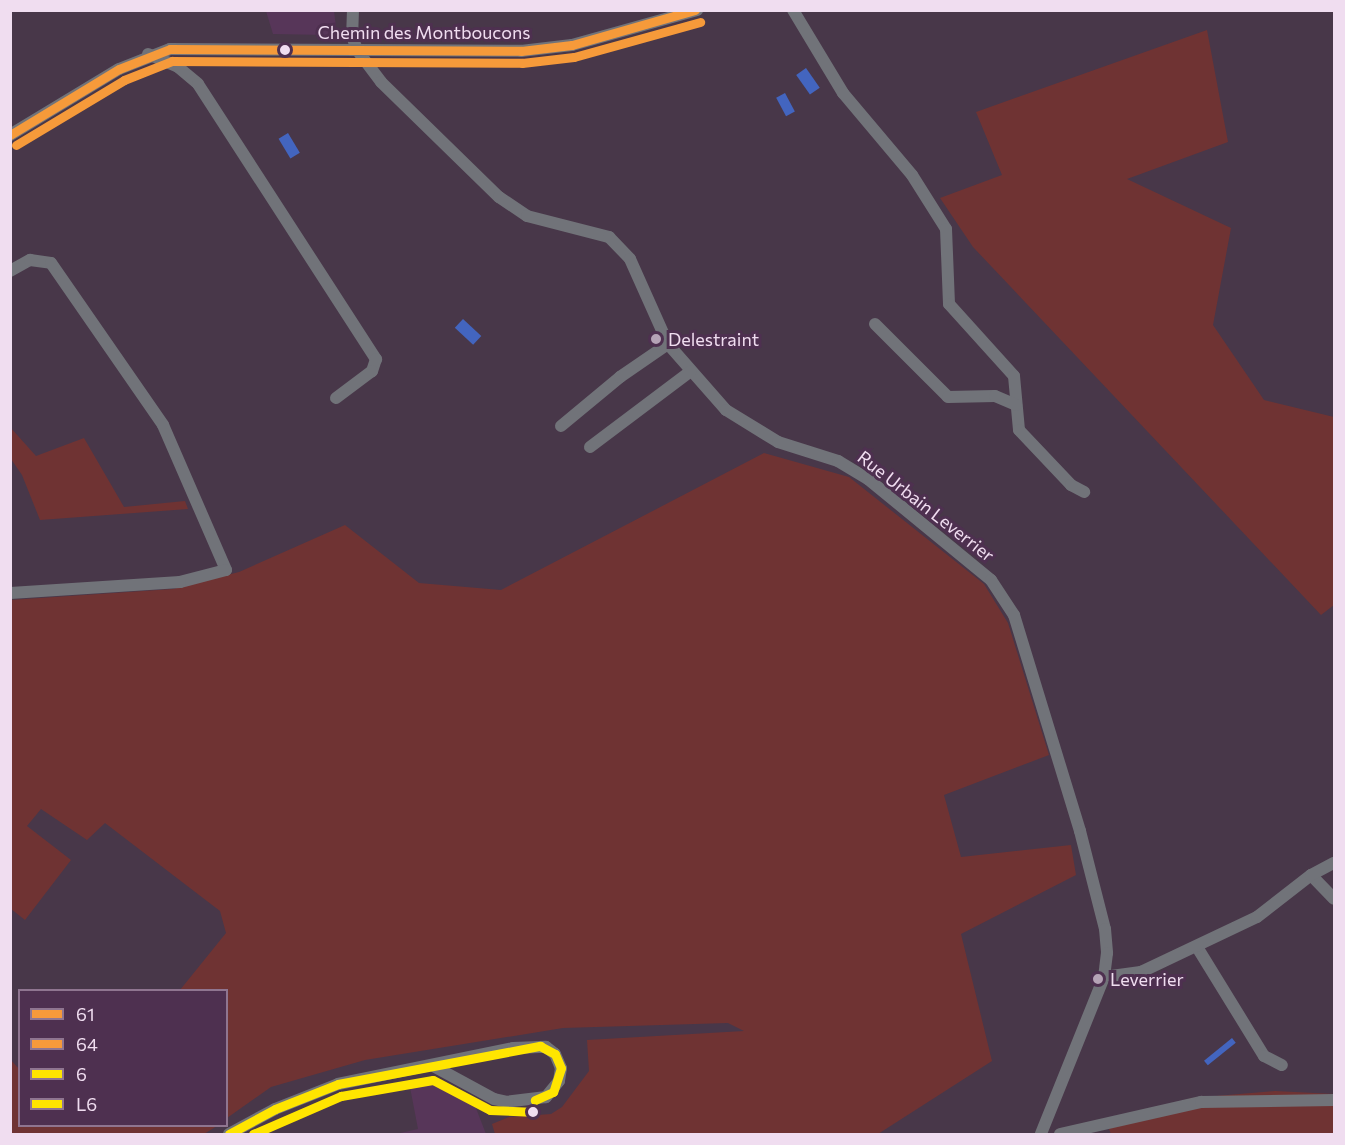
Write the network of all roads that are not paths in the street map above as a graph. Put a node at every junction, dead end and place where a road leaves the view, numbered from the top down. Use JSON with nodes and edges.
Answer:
{"nodes":[{"id":1,"x":353,"y":10,"type":"edge"},
{"id":2,"x":697,"y":10,"type":"edge"},
{"id":3,"x":793,"y":10,"type":"edge"},
{"id":4,"x":357,"y":50,"type":"junction"},
{"id":5,"x":148,"y":54,"type":"junction"},
{"id":6,"x":10,"y":135,"type":"edge"},
{"id":7,"x":10,"y":271,"type":"edge"},
{"id":8,"x":875,"y":324,"type":"dead end"},
{"id":9,"x":668,"y":344,"type":"junction"},
{"id":10,"x":691,"y":371,"type":"junction"},
{"id":11,"x":336,"y":398,"type":"dead end"},
{"id":12,"x":1016,"y":405,"type":"junction"},
{"id":13,"x":561,"y":426,"type":"dead end"},
{"id":14,"x":590,"y":447,"type":"dead end"},
{"id":15,"x":1084,"y":492,"type":"dead end"},
{"id":16,"x":10,"y":593,"type":"edge"},
{"id":17,"x":1335,"y":863,"type":"edge"},
{"id":18,"x":1311,"y":875,"type":"junction"},
{"id":19,"x":1335,"y":899,"type":"edge"},
{"id":20,"x":1197,"y":946,"type":"junction"},
{"id":21,"x":1104,"y":977,"type":"junction"},
{"id":22,"x":1282,"y":1065,"type":"dead end"},
{"id":23,"x":435,"y":1067,"type":"junction"},
{"id":24,"x":1335,"y":1100,"type":"edge"},
{"id":25,"x":229,"y":1134,"type":"edge"},
{"id":26,"x":1041,"y":1134,"type":"edge"},
{"id":27,"x":1060,"y":1134,"type":"edge"}],
"edges":[{"from":1,"to":4,"type":"street"},
{"from":2,"to":4,"type":"street","name":"Chemin des Montboucons"},
{"from":3,"to":12,"type":"street"},
{"from":4,"to":5,"type":"street","name":"Chemin des Montboucons"},
{"from":4,"to":9,"type":"street","name":"Rue Urbain Leverrier"},
{"from":5,"to":6,"type":"street","name":"Chemin des Montboucons"},
{"from":5,"to":11,"type":"street"},
{"from":7,"to":16,"type":"street"},
{"from":8,"to":12,"type":"street"},
{"from":9,"to":10,"type":"street","name":"Rue Urbain Leverrier"},
{"from":9,"to":13,"type":"street"},
{"from":10,"to":14,"type":"street"},
{"from":10,"to":21,"type":"street","name":"Rue Urbain Leverrier"},
{"from":12,"to":15,"type":"street"},
{"from":17,"to":18,"type":"street"},
{"from":18,"to":19,"type":"street"},
{"from":18,"to":20,"type":"street"},
{"from":20,"to":21,"type":"street"},
{"from":20,"to":22,"type":"street"},
{"from":21,"to":26,"type":"street","name":"Rue Urbain Leverrier"},
{"from":23,"to":23,"type":"street"},
{"from":23,"to":25,"type":"street"},
{"from":24,"to":27,"type":"street"}]}
